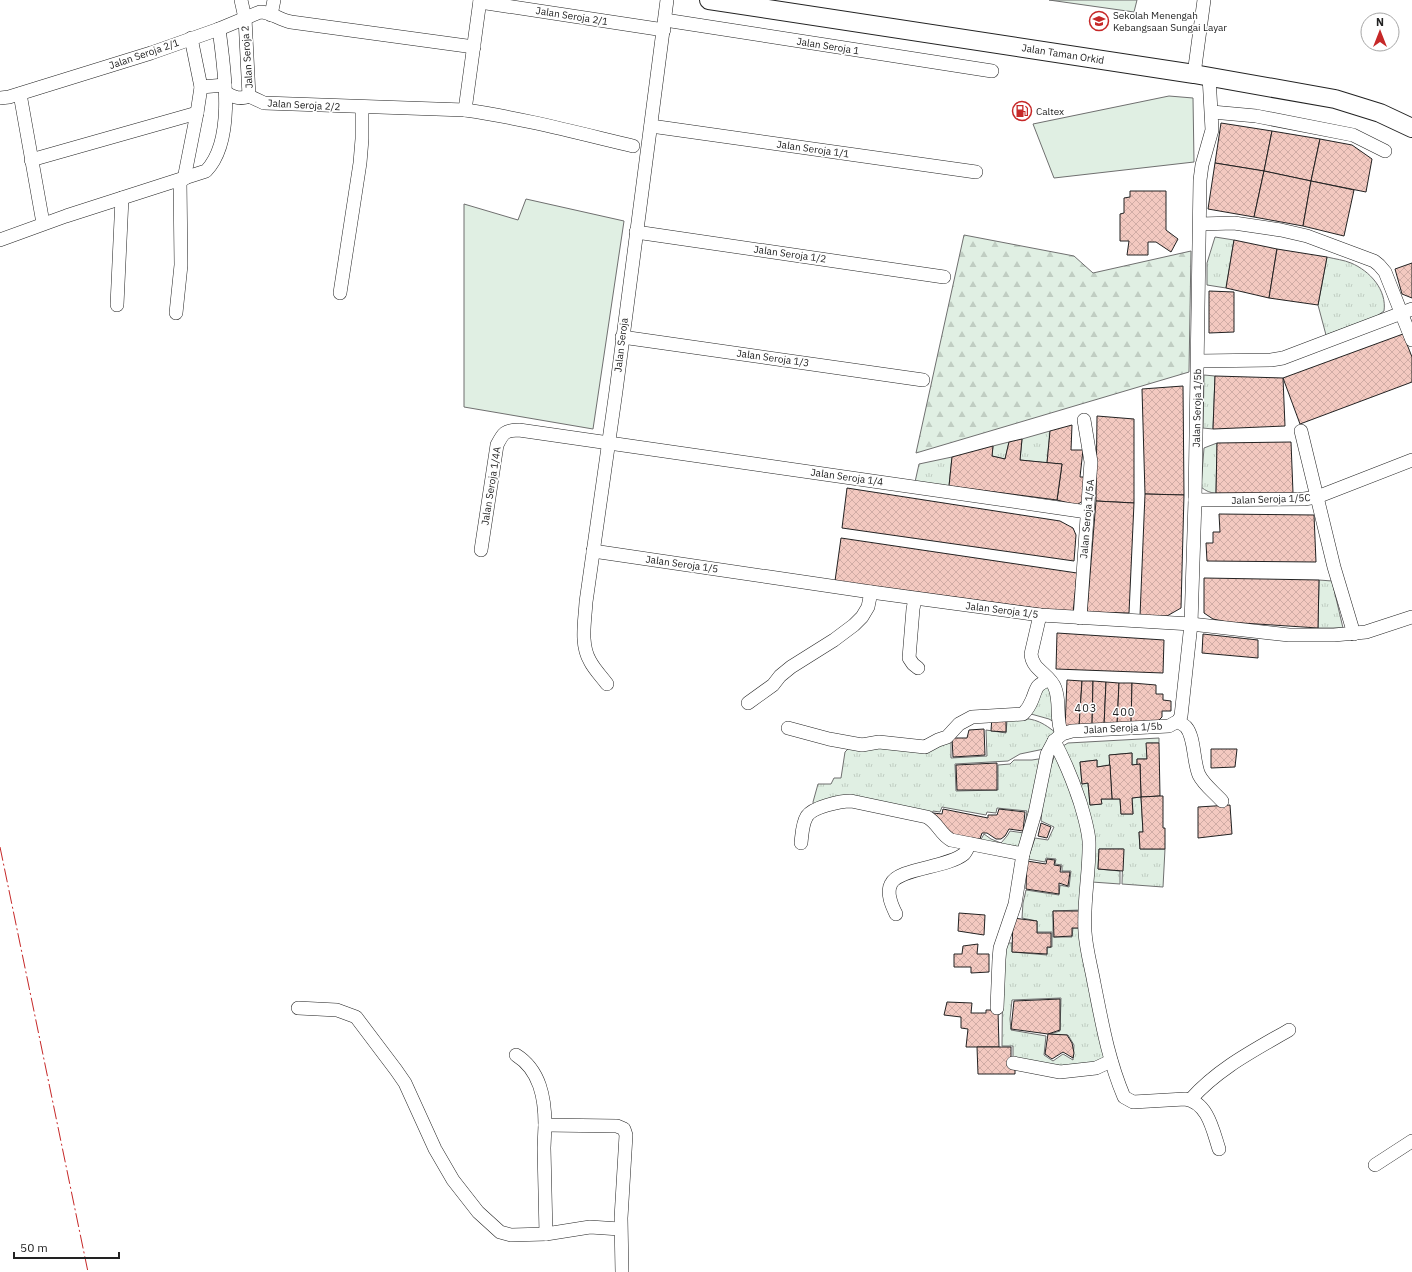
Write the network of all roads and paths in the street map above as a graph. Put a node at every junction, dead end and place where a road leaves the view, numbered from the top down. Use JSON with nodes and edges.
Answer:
{"nodes":[{"id":1,"x":241,"y":0,"type":"edge"},
{"id":2,"x":274,"y":0,"type":"edge"},
{"id":3,"x":667,"y":0,"type":"edge"},
{"id":4,"x":709,"y":0,"type":"edge"},
{"id":5,"x":1204,"y":0,"type":"edge"},
{"id":6,"x":480,"y":1,"type":"edge"},
{"id":7,"x":271,"y":15,"type":"junction"},
{"id":8,"x":244,"y":18,"type":"junction"},
{"id":9,"x":664,"y":25,"type":"junction"},
{"id":10,"x":219,"y":29,"type":"junction"},
{"id":11,"x":191,"y":38,"type":"junction"},
{"id":12,"x":474,"y":47,"type":"junction"},
{"id":13,"x":992,"y":71,"type":"dead end"},
{"id":14,"x":1201,"y":75,"type":"junction"},
{"id":15,"x":201,"y":87,"type":"junction"},
{"id":16,"x":225,"y":89,"type":"junction"},
{"id":17,"x":20,"y":94,"type":"junction"},
{"id":18,"x":249,"y":96,"type":"junction"},
{"id":19,"x":0,"y":98,"type":"edge"},
{"id":20,"x":362,"y":107,"type":"junction"},
{"id":21,"x":466,"y":110,"type":"junction"},
{"id":22,"x":198,"y":112,"type":"junction"},
{"id":23,"x":1212,"y":112,"type":"junction"},
{"id":24,"x":651,"y":126,"type":"junction"},
{"id":25,"x":1412,"y":128,"type":"edge"},
{"id":26,"x":633,"y":146,"type":"dead end"},
{"id":27,"x":1385,"y":151,"type":"dead end"},
{"id":28,"x":31,"y":160,"type":"junction"},
{"id":29,"x":976,"y":172,"type":"dead end"},
{"id":30,"x":182,"y":179,"type":"junction"},
{"id":31,"x":122,"y":198,"type":"junction"},
{"id":32,"x":43,"y":223,"type":"junction"},
{"id":33,"x":1200,"y":224,"type":"junction"},
{"id":34,"x":636,"y":232,"type":"junction"},
{"id":35,"x":0,"y":240,"type":"edge"},
{"id":36,"x":944,"y":277,"type":"dead end"},
{"id":37,"x":340,"y":293,"type":"dead end"},
{"id":38,"x":116,"y":305,"type":"dead end"},
{"id":39,"x":1407,"y":312,"type":"edge"},
{"id":40,"x":176,"y":313,"type":"dead end"},
{"id":41,"x":622,"y":337,"type":"junction"},
{"id":42,"x":1412,"y":340,"type":"edge"},
{"id":43,"x":1198,"y":361,"type":"junction"},
{"id":44,"x":923,"y":380,"type":"dead end"},
{"id":45,"x":1084,"y":420,"type":"dead end"},
{"id":46,"x":1301,"y":432,"type":"dead end"},
{"id":47,"x":608,"y":443,"type":"junction"},
{"id":48,"x":1412,"y":460,"type":"edge"},
{"id":49,"x":1317,"y":497,"type":"junction"},
{"id":50,"x":1195,"y":500,"type":"junction"},
{"id":51,"x":1087,"y":512,"type":"junction"},
{"id":52,"x":482,"y":550,"type":"dead end"},
{"id":53,"x":593,"y":551,"type":"junction"},
{"id":54,"x":871,"y":592,"type":"junction"},
{"id":55,"x":915,"y":599,"type":"junction"},
{"id":56,"x":1040,"y":615,"type":"junction"},
{"id":57,"x":1412,"y":617,"type":"edge"},
{"id":58,"x":1080,"y":618,"type":"junction"},
{"id":59,"x":1190,"y":624,"type":"junction"},
{"id":60,"x":1354,"y":634,"type":"junction"},
{"id":61,"x":918,"y":668,"type":"dead end"},
{"id":62,"x":1049,"y":680,"type":"junction"},
{"id":63,"x":607,"y":684,"type":"dead end"},
{"id":64,"x":748,"y":703,"type":"dead end"},
{"id":65,"x":1178,"y":722,"type":"junction"},
{"id":66,"x":788,"y":728,"type":"dead end"},
{"id":67,"x":1058,"y":737,"type":"junction"},
{"id":68,"x":1222,"y":801,"type":"dead end"},
{"id":69,"x":801,"y":844,"type":"dead end"},
{"id":70,"x":970,"y":844,"type":"junction"},
{"id":71,"x":1023,"y":854,"type":"junction"},
{"id":72,"x":896,"y":914,"type":"dead end"},
{"id":73,"x":298,"y":1008,"type":"dead end"},
{"id":74,"x":997,"y":1008,"type":"dead end"},
{"id":75,"x":1289,"y":1030,"type":"dead end"},
{"id":76,"x":516,"y":1054,"type":"dead end"},
{"id":77,"x":1111,"y":1062,"type":"junction"},
{"id":78,"x":1013,"y":1063,"type":"dead end"},
{"id":79,"x":1191,"y":1100,"type":"junction"},
{"id":80,"x":545,"y":1125,"type":"junction"},
{"id":81,"x":1412,"y":1141,"type":"edge"},
{"id":82,"x":1219,"y":1149,"type":"dead end"},
{"id":83,"x":1375,"y":1165,"type":"dead end"},
{"id":84,"x":620,"y":1229,"type":"junction"},
{"id":85,"x":546,"y":1234,"type":"junction"},
{"id":86,"x":622,"y":1272,"type":"edge"}],
"edges":[{"from":1,"to":8,"type":"street","name":"Jalan Seroja 2"},
{"from":2,"to":7,"type":"street"},
{"from":3,"to":9,"type":"street","name":"Jalan Seroja"},
{"from":4,"to":14,"type":"main road","name":"Jalan Taman Orkid"},
{"from":5,"to":14,"type":"street","name":"Jalan Seroja 1/5b"},
{"from":6,"to":9,"type":"street","name":"Jalan Seroja 2/1"},
{"from":6,"to":12,"type":"street"},
{"from":7,"to":8,"type":"street","name":"Jalan Seroja 2/1"},
{"from":7,"to":12,"type":"street","name":"Jalan Seroja 2/1"},
{"from":8,"to":10,"type":"street","name":"Jalan Seroja 2/1"},
{"from":8,"to":18,"type":"street","name":"Jalan Seroja 2"},
{"from":9,"to":13,"type":"street","name":"Jalan Seroja 1"},
{"from":9,"to":24,"type":"street","name":"Jalan Seroja"},
{"from":10,"to":11,"type":"street","name":"Jalan Seroja 2/1"},
{"from":10,"to":16,"type":"street"},
{"from":11,"to":15,"type":"street"},
{"from":11,"to":17,"type":"street","name":"Jalan Seroja 2/1"},
{"from":12,"to":21,"type":"street"},
{"from":14,"to":23,"type":"street","name":"Jalan Seroja 1/5b"},
{"from":14,"to":25,"type":"main road","name":"Jalan Taman Orkid"},
{"from":15,"to":16,"type":"street","name":"Jalan Seroja 2/2"},
{"from":15,"to":22,"type":"street"},
{"from":16,"to":18,"type":"street","name":"Jalan Seroja 2/2"},
{"from":16,"to":30,"type":"street"},
{"from":17,"to":19,"type":"street","name":"Jalan Seroja 2/1"},
{"from":17,"to":28,"type":"street"},
{"from":18,"to":20,"type":"street","name":"Jalan Seroja 2/2"},
{"from":20,"to":21,"type":"street","name":"Jalan Seroja 2/2"},
{"from":20,"to":37,"type":"street"},
{"from":21,"to":26,"type":"street","name":"Jalan Seroja 2/2"},
{"from":22,"to":28,"type":"street"},
{"from":22,"to":30,"type":"street"},
{"from":23,"to":27,"type":"street"},
{"from":23,"to":33,"type":"street","name":"Jalan Seroja 1/5b"},
{"from":24,"to":29,"type":"street","name":"Jalan Seroja 1/1"},
{"from":24,"to":34,"type":"street","name":"Jalan Seroja"},
{"from":28,"to":32,"type":"street"},
{"from":30,"to":31,"type":"street"},
{"from":30,"to":40,"type":"street"},
{"from":31,"to":32,"type":"street"},
{"from":31,"to":38,"type":"street"},
{"from":32,"to":35,"type":"street"},
{"from":33,"to":39,"type":"street"},
{"from":33,"to":43,"type":"street","name":"Jalan Seroja 1/5b"},
{"from":34,"to":36,"type":"street","name":"Jalan Seroja 1/2"},
{"from":34,"to":41,"type":"street","name":"Jalan Seroja"},
{"from":39,"to":42,"type":"street"},
{"from":39,"to":43,"type":"street","name":"Jalan Seroja 1/5b"},
{"from":41,"to":44,"type":"street","name":"Jalan Seroja 1/3"},
{"from":41,"to":47,"type":"street","name":"Jalan Seroja"},
{"from":43,"to":50,"type":"street","name":"Jalan Seroja 1/5b"},
{"from":45,"to":51,"type":"street","name":"Jalan Seroja 1/5A"},
{"from":46,"to":49,"type":"street"},
{"from":47,"to":51,"type":"street","name":"Jalan Seroja 1/4"},
{"from":47,"to":52,"type":"street","name":"Jalan Seroja 1/4A"},
{"from":47,"to":53,"type":"street","name":"Jalan Seroja"},
{"from":48,"to":49,"type":"street","name":"Jalan Seroja 1/5C"},
{"from":49,"to":50,"type":"street","name":"Jalan Seroja 1/5C"},
{"from":49,"to":60,"type":"street"},
{"from":50,"to":59,"type":"street","name":"Jalan Seroja 1/5b"},
{"from":51,"to":58,"type":"street","name":"Jalan Seroja 1/5A"},
{"from":53,"to":54,"type":"street","name":"Jalan Seroja 1/5"},
{"from":53,"to":63,"type":"street","name":"Jalan Seroja"},
{"from":54,"to":55,"type":"street","name":"Jalan Seroja 1/5"},
{"from":54,"to":64,"type":"street"},
{"from":55,"to":56,"type":"street","name":"Jalan Seroja 1/5"},
{"from":55,"to":61,"type":"street"},
{"from":56,"to":58,"type":"street","name":"Jalan Seroja 1/5"},
{"from":56,"to":62,"type":"street"},
{"from":57,"to":60,"type":"street","name":"Jalan Seroja 1/5"},
{"from":58,"to":59,"type":"street","name":"Jalan Seroja 1/5"},
{"from":59,"to":60,"type":"street","name":"Jalan Seroja 1/5"},
{"from":59,"to":65,"type":"street","name":"Jalan Seroja 1/5b"},
{"from":62,"to":66,"type":"street"},
{"from":62,"to":67,"type":"street"},
{"from":65,"to":67,"type":"street","name":"Jalan Seroja 1/5b"},
{"from":65,"to":68,"type":"street"},
{"from":67,"to":71,"type":"street"},
{"from":67,"to":77,"type":"street"},
{"from":69,"to":70,"type":"street"},
{"from":70,"to":71,"type":"street"},
{"from":70,"to":72,"type":"street"},
{"from":71,"to":74,"type":"street"},
{"from":73,"to":85,"type":"street"},
{"from":75,"to":79,"type":"street"},
{"from":76,"to":80,"type":"street"},
{"from":77,"to":78,"type":"street"},
{"from":77,"to":79,"type":"street"},
{"from":79,"to":82,"type":"street"},
{"from":80,"to":84,"type":"street"},
{"from":80,"to":85,"type":"street"},
{"from":81,"to":83,"type":"street"},
{"from":84,"to":85,"type":"street"},
{"from":84,"to":86,"type":"street"}]}
